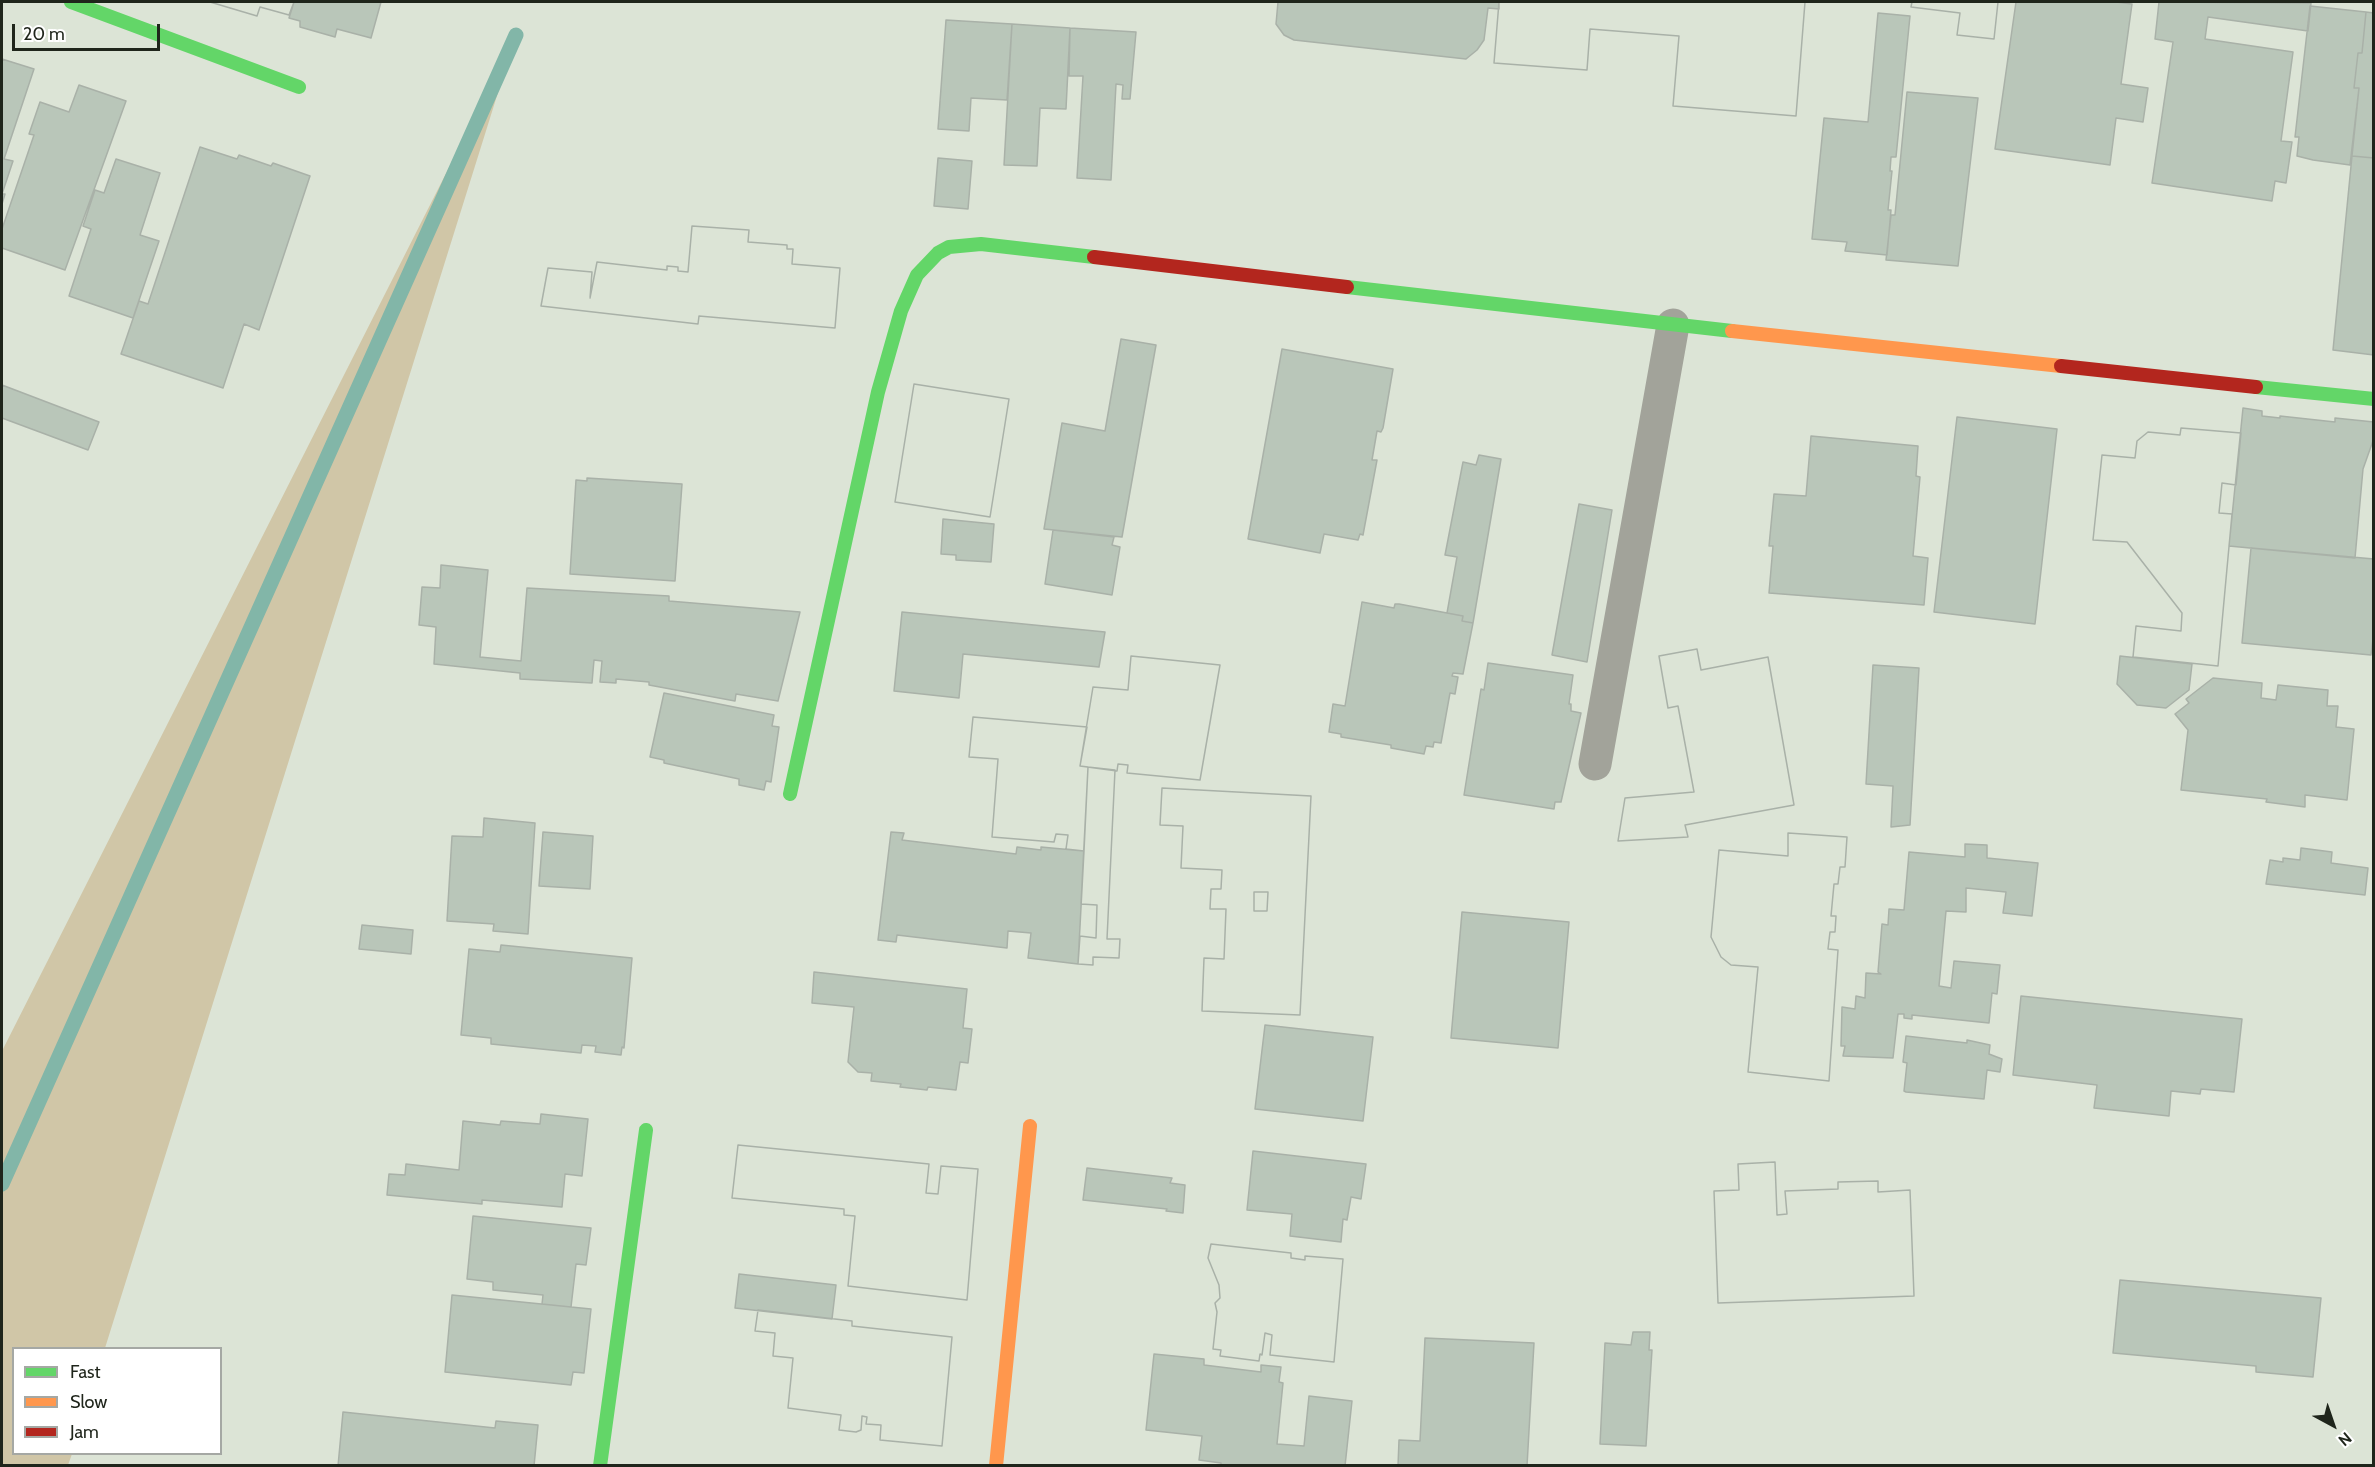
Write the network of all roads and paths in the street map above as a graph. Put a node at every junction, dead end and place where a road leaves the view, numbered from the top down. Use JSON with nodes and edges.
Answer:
{"nodes":[{"id":1,"x":71,"y":2,"type":"edge"},
{"id":2,"x":299,"y":87,"type":"dead end"},
{"id":3,"x":1673,"y":325,"type":"junction"},
{"id":4,"x":2373,"y":399,"type":"edge"},
{"id":5,"x":1595,"y":764,"type":"dead end"},
{"id":6,"x":790,"y":794,"type":"dead end"},
{"id":7,"x":1030,"y":1126,"type":"dead end"},
{"id":8,"x":646,"y":1130,"type":"dead end"},
{"id":9,"x":600,"y":1466,"type":"edge"},
{"id":10,"x":996,"y":1466,"type":"edge"}],
"edges":[{"from":1,"to":2,"type":"street"},
{"from":3,"to":4,"type":"street"},
{"from":3,"to":5,"type":"street"},
{"from":3,"to":6,"type":"street"},
{"from":7,"to":10,"type":"street"},
{"from":8,"to":9,"type":"street"}]}
